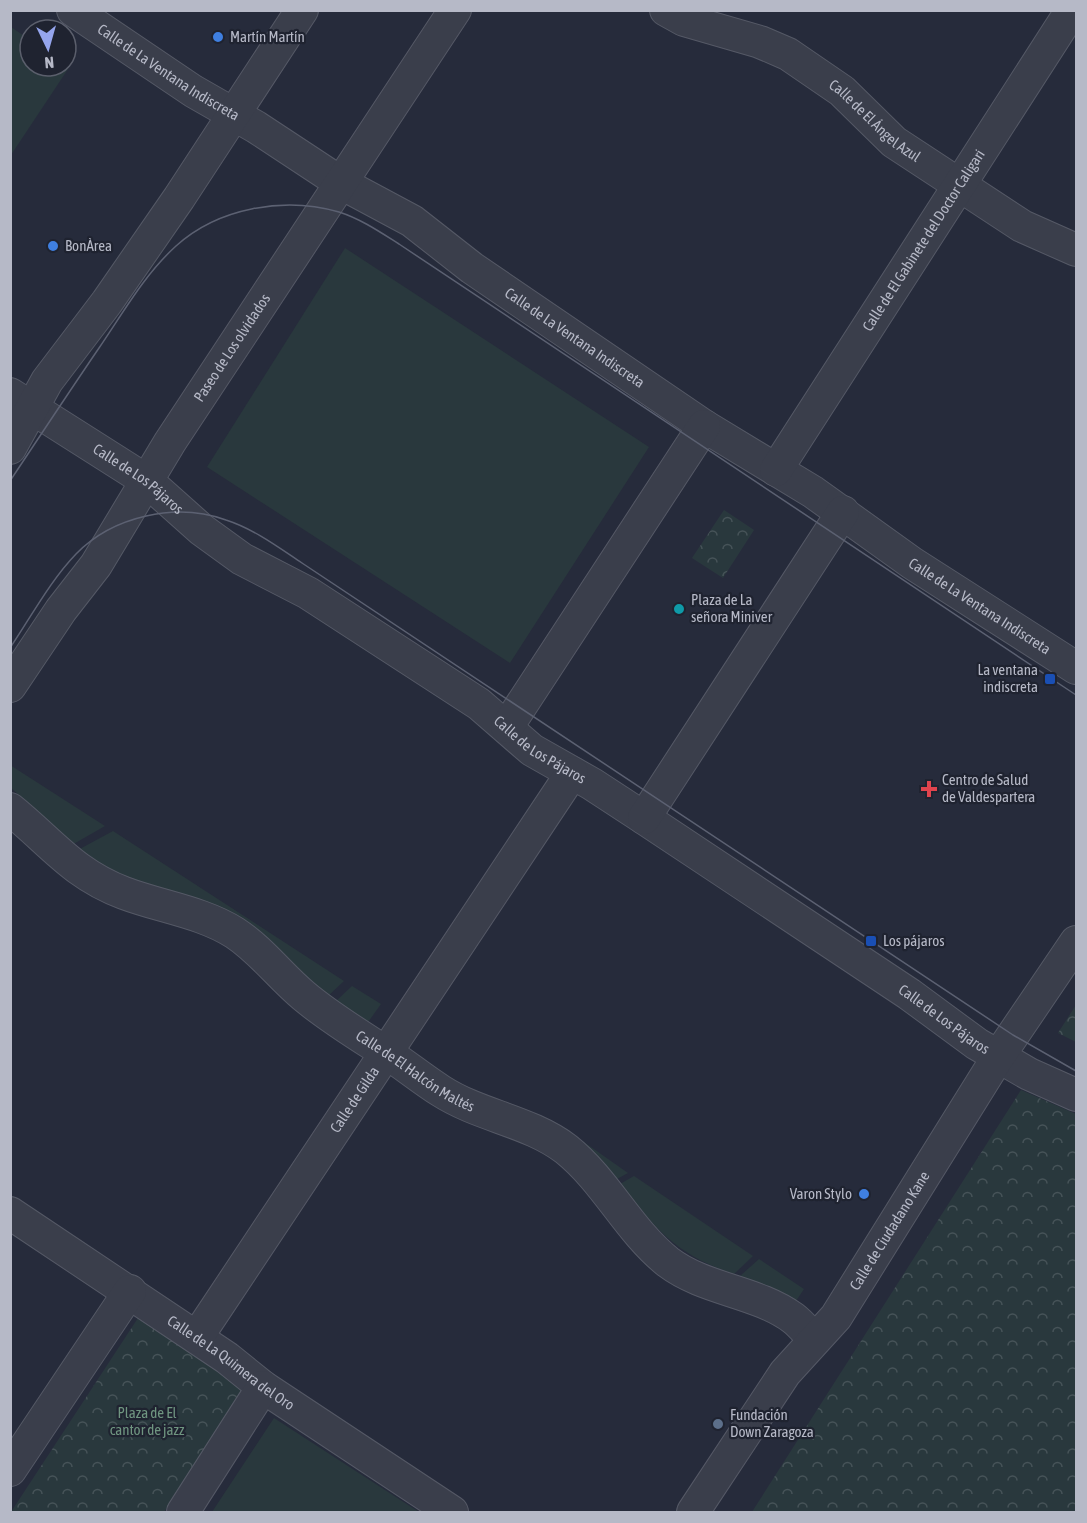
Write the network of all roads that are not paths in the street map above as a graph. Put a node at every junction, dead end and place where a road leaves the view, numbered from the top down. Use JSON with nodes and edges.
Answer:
{"nodes":[{"id":1,"x":73,"y":10,"type":"edge"},
{"id":2,"x":302,"y":10,"type":"edge"},
{"id":3,"x":455,"y":10,"type":"edge"},
{"id":4,"x":666,"y":10,"type":"edge"},
{"id":5,"x":1072,"y":10,"type":"edge"},
{"id":6,"x":235,"y":114,"type":"junction"},
{"id":7,"x":341,"y":183,"type":"junction"},
{"id":8,"x":960,"y":185,"type":"junction"},
{"id":9,"x":1077,"y":250,"type":"edge"},
{"id":10,"x":22,"y":401,"type":"edge"},
{"id":11,"x":704,"y":426,"type":"junction"},
{"id":12,"x":10,"y":448,"type":"edge"},
{"id":13,"x":776,"y":470,"type":"junction"},
{"id":14,"x":147,"y":482,"type":"junction"},
{"id":15,"x":843,"y":512,"type":"junction"},
{"id":16,"x":1077,"y":668,"type":"edge"},
{"id":17,"x":10,"y":686,"type":"edge"},
{"id":18,"x":507,"y":727,"type":"junction"},
{"id":19,"x":572,"y":773,"type":"junction"},
{"id":20,"x":10,"y":809,"type":"edge"},
{"id":21,"x":644,"y":818,"type":"junction"},
{"id":22,"x":1077,"y":942,"type":"edge"},
{"id":23,"x":386,"y":1052,"type":"junction"},
{"id":24,"x":998,"y":1057,"type":"junction"},
{"id":25,"x":1077,"y":1095,"type":"edge"},
{"id":26,"x":10,"y":1213,"type":"edge"},
{"id":27,"x":130,"y":1292,"type":"junction"},
{"id":28,"x":197,"y":1337,"type":"junction"},
{"id":29,"x":814,"y":1339,"type":"junction"},
{"id":30,"x":263,"y":1387,"type":"junction"},
{"id":31,"x":10,"y":1470,"type":"edge"},
{"id":32,"x":183,"y":1512,"type":"edge"},
{"id":33,"x":452,"y":1512,"type":"edge"},
{"id":34,"x":693,"y":1512,"type":"edge"}],
"edges":[{"from":1,"to":6,"type":"street","name":"Calle de La Ventana Indiscreta"},
{"from":2,"to":6,"type":"street"},
{"from":3,"to":7,"type":"street","name":"Paseo de Los olvidados"},
{"from":4,"to":8,"type":"street","name":"Calle de El Ángel Azul"},
{"from":5,"to":8,"type":"street","name":"Calle de El Gabinete del Doctor Caligari"},
{"from":6,"to":7,"type":"street","name":"Calle de La Ventana Indiscreta"},
{"from":6,"to":10,"type":"street"},
{"from":7,"to":11,"type":"street","name":"Calle de La Ventana Indiscreta"},
{"from":7,"to":14,"type":"street","name":"Paseo de Los olvidados"},
{"from":8,"to":9,"type":"street","name":"Calle de El Ángel Azul"},
{"from":8,"to":13,"type":"street","name":"Calle de El Gabinete del Doctor Caligari"},
{"from":10,"to":12,"type":"street"},
{"from":10,"to":14,"type":"street","name":"Calle de Los Pájaros"},
{"from":11,"to":13,"type":"street","name":"Calle de La Ventana Indiscreta"},
{"from":11,"to":18,"type":"street"},
{"from":13,"to":15,"type":"street","name":"Calle de La Ventana Indiscreta"},
{"from":14,"to":17,"type":"street","name":"Paseo de Los olvidados"},
{"from":14,"to":18,"type":"street","name":"Calle de Los Pájaros"},
{"from":15,"to":16,"type":"street","name":"Calle de La Ventana Indiscreta"},
{"from":15,"to":21,"type":"street"},
{"from":18,"to":19,"type":"street","name":"Calle de Los Pájaros"},
{"from":19,"to":21,"type":"street","name":"Calle de Los Pájaros"},
{"from":19,"to":23,"type":"street","name":"Calle de Gilda"},
{"from":20,"to":23,"type":"street","name":"Calle de El Halcón Maltés"},
{"from":21,"to":24,"type":"street","name":"Calle de Los Pájaros"},
{"from":22,"to":24,"type":"street","name":"Calle de Ciudadano Kane"},
{"from":23,"to":28,"type":"street","name":"Calle de Gilda"},
{"from":23,"to":29,"type":"street","name":"Calle de El Halcón Maltés"},
{"from":24,"to":25,"type":"street","name":"Calle de Los Pájaros"},
{"from":24,"to":29,"type":"street","name":"Calle de Ciudadano Kane"},
{"from":26,"to":27,"type":"street","name":"Calle de La Quimera del Oro"},
{"from":27,"to":28,"type":"street","name":"Calle de La Quimera del Oro"},
{"from":27,"to":31,"type":"street"},
{"from":28,"to":30,"type":"street","name":"Calle de La Quimera del Oro"},
{"from":29,"to":34,"type":"street","name":"Calle de Ciudadano Kane"},
{"from":30,"to":32,"type":"street"},
{"from":30,"to":33,"type":"street","name":"Calle de La Quimera del Oro"}]}
